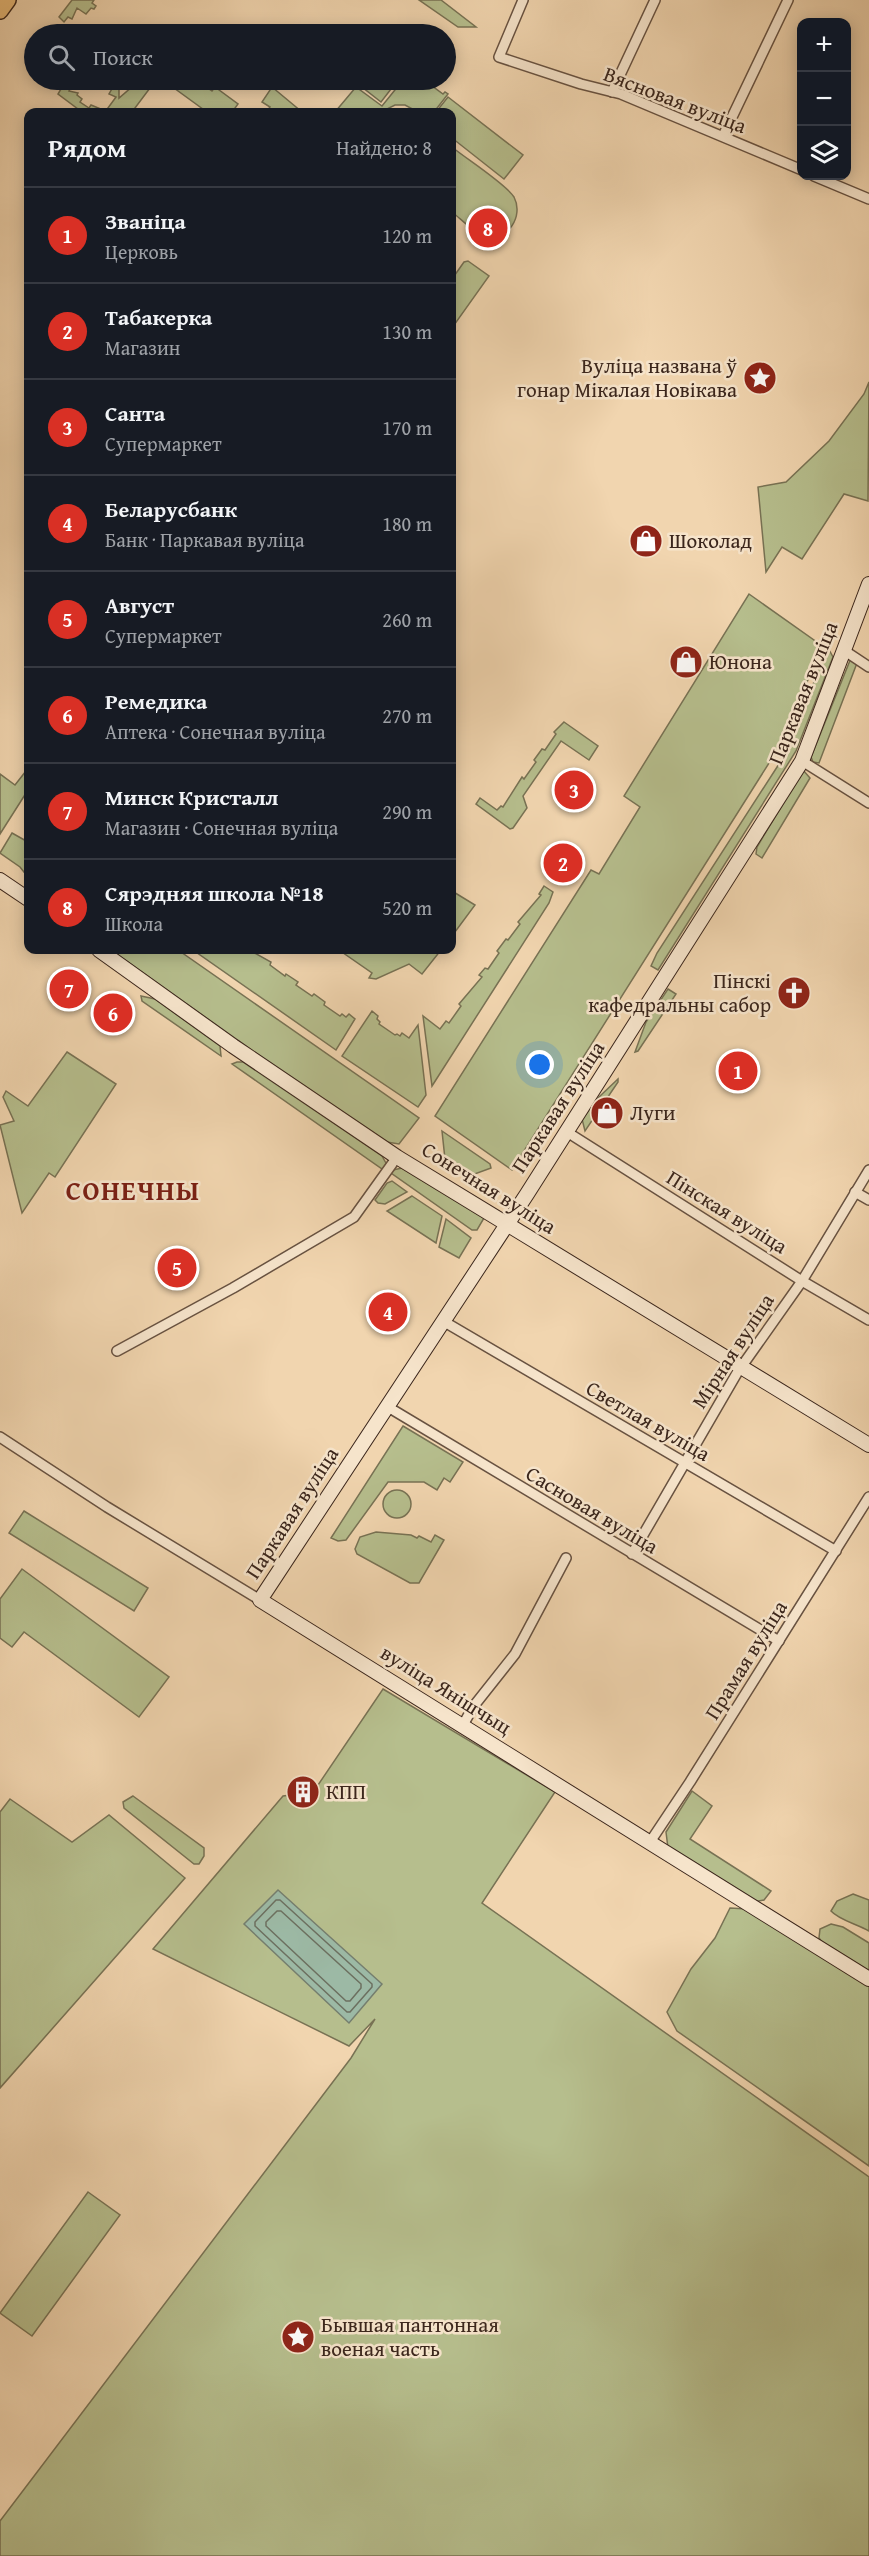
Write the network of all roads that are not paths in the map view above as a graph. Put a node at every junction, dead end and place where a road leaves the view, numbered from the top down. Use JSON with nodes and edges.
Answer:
{"nodes":[{"id":1,"x":8,"y":0,"type":"edge"},
{"id":2,"x":523,"y":0,"type":"edge"},
{"id":3,"x":655,"y":0,"type":"edge"},
{"id":4,"x":788,"y":0,"type":"edge"},
{"id":5,"x":0,"y":11,"type":"edge"},
{"id":6,"x":612,"y":92,"type":"junction"},
{"id":7,"x":723,"y":136,"type":"junction"},
{"id":8,"x":797,"y":168,"type":"edge"},
{"id":9,"x":824,"y":180,"type":"edge"},
{"id":10,"x":869,"y":199,"type":"edge"},
{"id":11,"x":869,"y":584,"type":"edge"},
{"id":12,"x":844,"y":651,"type":"junction"},
{"id":13,"x":869,"y":667,"type":"edge"},
{"id":14,"x":802,"y":761,"type":"junction"},
{"id":15,"x":869,"y":803,"type":"edge"},
{"id":16,"x":0,"y":880,"type":"edge"},
{"id":17,"x":24,"y":896,"type":"edge"},
{"id":18,"x":105,"y":954,"type":"edge"},
{"id":19,"x":567,"y":1132,"type":"junction"},
{"id":20,"x":397,"y":1157,"type":"junction"},
{"id":21,"x":869,"y":1170,"type":"edge"},
{"id":22,"x":855,"y":1192,"type":"junction"},
{"id":23,"x":869,"y":1200,"type":"edge"},
{"id":24,"x":508,"y":1223,"type":"junction"},
{"id":25,"x":802,"y":1281,"type":"junction"},
{"id":26,"x":869,"y":1320,"type":"edge"},
{"id":27,"x":443,"y":1321,"type":"junction"},
{"id":28,"x":117,"y":1351,"type":"dead end"},
{"id":29,"x":742,"y":1368,"type":"junction"},
{"id":30,"x":388,"y":1407,"type":"junction"},
{"id":31,"x":0,"y":1437,"type":"edge"},
{"id":32,"x":869,"y":1445,"type":"edge"},
{"id":33,"x":684,"y":1463,"type":"junction"},
{"id":34,"x":869,"y":1497,"type":"edge"},
{"id":35,"x":836,"y":1551,"type":"junction"},
{"id":36,"x":632,"y":1554,"type":"junction"},
{"id":37,"x":566,"y":1558,"type":"dead end"},
{"id":38,"x":260,"y":1600,"type":"junction"},
{"id":39,"x":779,"y":1641,"type":"junction"},
{"id":40,"x":463,"y":1725,"type":"junction"},
{"id":41,"x":650,"y":1842,"type":"junction"},
{"id":42,"x":869,"y":1979,"type":"edge"}],
"edges":[{"from":1,"to":5,"type":"main road"},
{"from":2,"to":6,"type":"street","name":"Вясновая вуліца"},
{"from":3,"to":6,"type":"street"},
{"from":4,"to":7,"type":"street"},
{"from":6,"to":7,"type":"street","name":"Вясновая вуліца"},
{"from":7,"to":8,"type":"street","name":"Вясновая вуліца"},
{"from":9,"to":10,"type":"street"},
{"from":11,"to":12,"type":"street","name":"Паркавая вуліца"},
{"from":12,"to":13,"type":"street"},
{"from":12,"to":14,"type":"street","name":"Паркавая вуліца"},
{"from":14,"to":15,"type":"street"},
{"from":14,"to":19,"type":"street","name":"Паркавая вуліца"},
{"from":16,"to":17,"type":"street"},
{"from":18,"to":20,"type":"street","name":"Сонечная вуліца"},
{"from":19,"to":24,"type":"street","name":"Паркавая вуліца"},
{"from":19,"to":25,"type":"street","name":"Пінская вуліца"},
{"from":20,"to":24,"type":"street","name":"Сонечная вуліца"},
{"from":20,"to":28,"type":"street"},
{"from":21,"to":22,"type":"street","name":"Мірная вуліца"},
{"from":22,"to":23,"type":"street"},
{"from":22,"to":25,"type":"street","name":"Мірная вуліца"},
{"from":24,"to":27,"type":"street","name":"Паркавая вуліца"},
{"from":24,"to":29,"type":"street","name":"Сонечная вуліца"},
{"from":25,"to":26,"type":"street","name":"Пінская вуліца"},
{"from":25,"to":29,"type":"street","name":"Мірная вуліца"},
{"from":27,"to":30,"type":"street","name":"Паркавая вуліца"},
{"from":27,"to":33,"type":"street","name":"Светлая вуліца"},
{"from":29,"to":32,"type":"street","name":"Сонечная вуліца"},
{"from":29,"to":33,"type":"street","name":"Мірная вуліца"},
{"from":30,"to":36,"type":"street","name":"Сасновая вуліца"},
{"from":30,"to":38,"type":"street","name":"Паркавая вуліца"},
{"from":31,"to":38,"type":"street","name":"вуліца Янішчыц"},
{"from":33,"to":35,"type":"street","name":"Светлая вуліца"},
{"from":33,"to":36,"type":"street","name":"Мірная вуліца"},
{"from":34,"to":35,"type":"street","name":"Прамая вуліца"},
{"from":35,"to":39,"type":"street","name":"Прамая вуліца"},
{"from":36,"to":39,"type":"street","name":"Сасновая вуліца"},
{"from":37,"to":40,"type":"street"},
{"from":38,"to":40,"type":"street","name":"вуліца Янішчыц"},
{"from":39,"to":41,"type":"street","name":"Прамая вуліца"},
{"from":40,"to":41,"type":"street","name":"вуліца Янішчыц"},
{"from":41,"to":42,"type":"street","name":"вуліца Янішчыц"}]}
